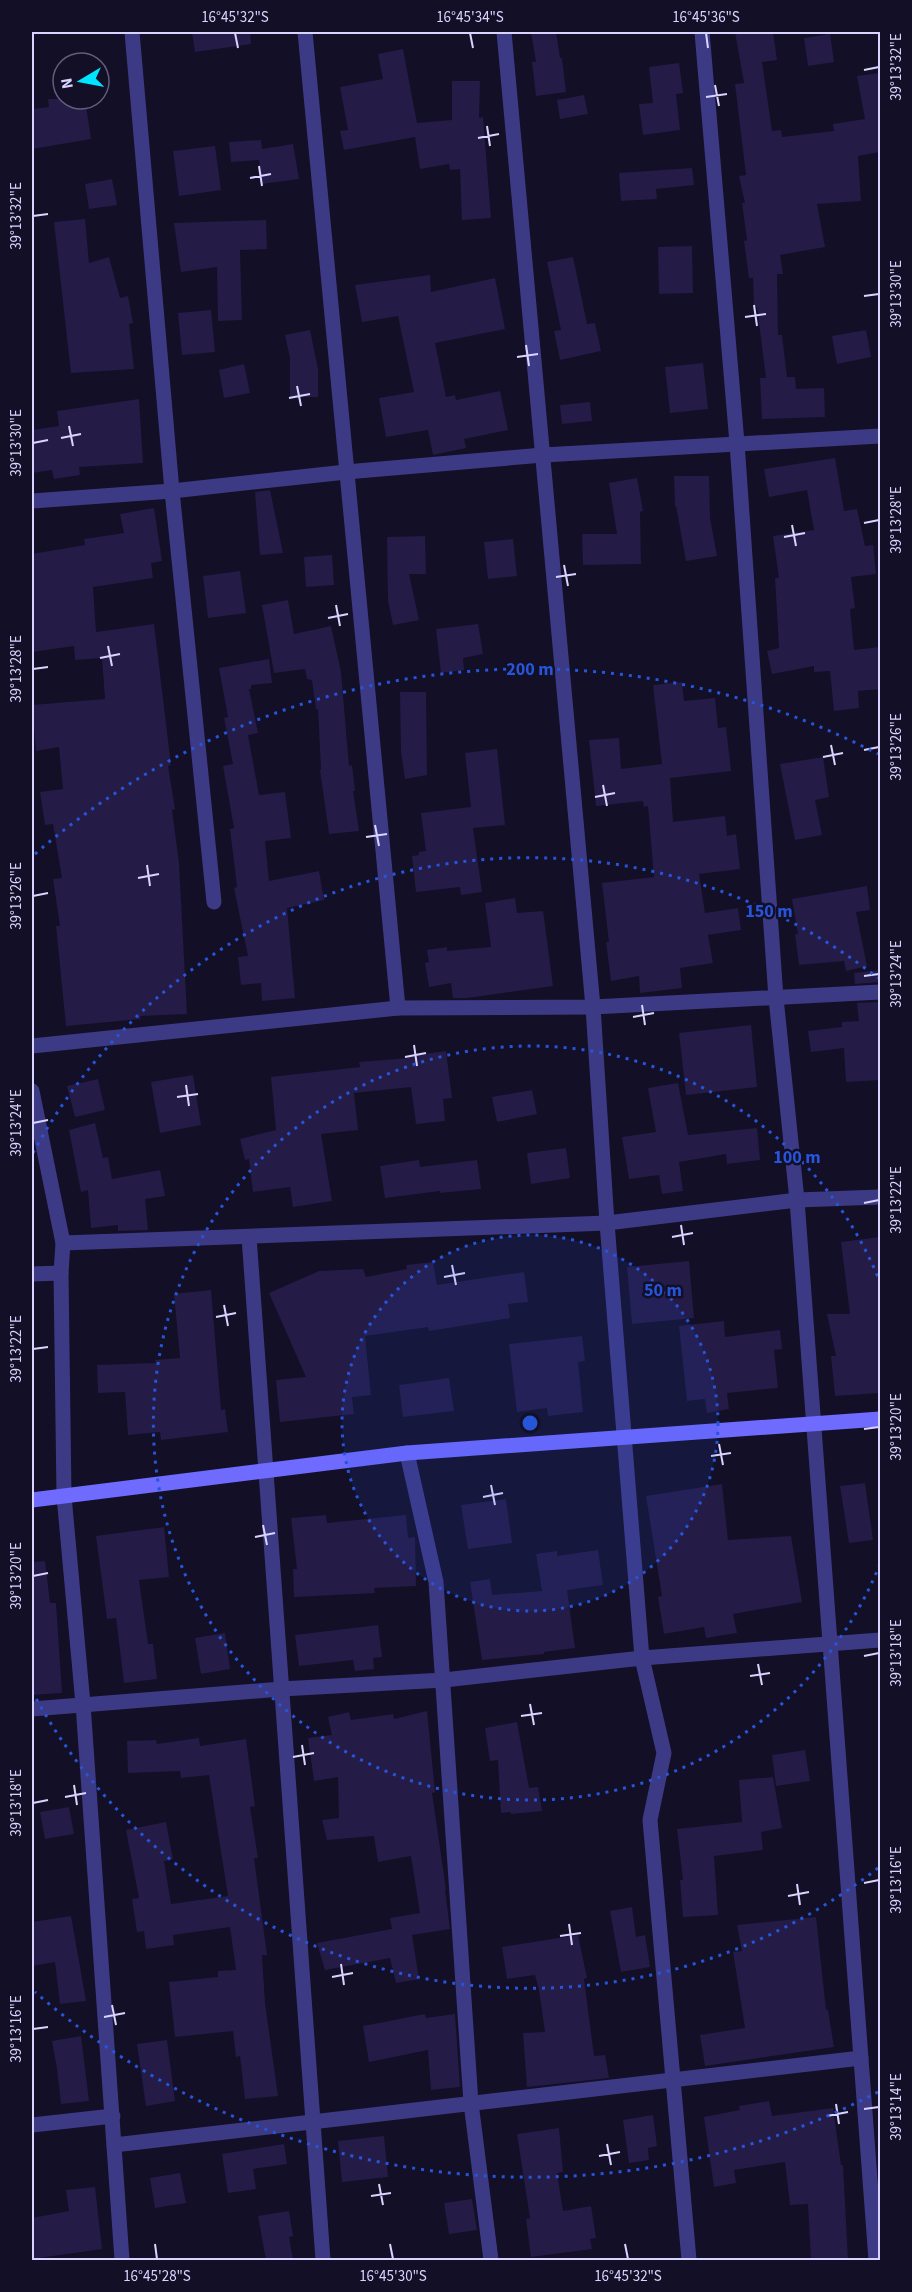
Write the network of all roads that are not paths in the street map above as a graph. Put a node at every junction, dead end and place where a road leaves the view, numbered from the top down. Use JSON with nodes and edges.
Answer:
{"nodes":[{"id":1,"x":132,"y":32,"type":"edge"},
{"id":2,"x":305,"y":32,"type":"edge"},
{"id":3,"x":504,"y":32,"type":"edge"},
{"id":4,"x":702,"y":32,"type":"edge"},
{"id":5,"x":880,"y":436,"type":"edge"},
{"id":6,"x":737,"y":443,"type":"junction"},
{"id":7,"x":543,"y":455,"type":"junction"},
{"id":8,"x":346,"y":472,"type":"junction"},
{"id":9,"x":172,"y":491,"type":"junction"},
{"id":10,"x":32,"y":501,"type":"edge"},
{"id":11,"x":214,"y":902,"type":"dead end"},
{"id":12,"x":880,"y":992,"type":"edge"},
{"id":13,"x":776,"y":998,"type":"junction"},
{"id":14,"x":593,"y":1006,"type":"junction"},
{"id":15,"x":398,"y":1008,"type":"junction"},
{"id":16,"x":32,"y":1046,"type":"edge"},
{"id":17,"x":32,"y":1090,"type":"edge"},
{"id":18,"x":880,"y":1197,"type":"edge"},
{"id":19,"x":797,"y":1200,"type":"junction"},
{"id":20,"x":607,"y":1223,"type":"junction"},
{"id":21,"x":249,"y":1237,"type":"junction"},
{"id":22,"x":63,"y":1243,"type":"junction"},
{"id":23,"x":61,"y":1273,"type":"junction"},
{"id":24,"x":32,"y":1274,"type":"edge"},
{"id":25,"x":880,"y":1419,"type":"edge"},
{"id":26,"x":813,"y":1423,"type":"junction"},
{"id":27,"x":623,"y":1437,"type":"junction"},
{"id":28,"x":407,"y":1453,"type":"junction"},
{"id":29,"x":265,"y":1472,"type":"junction"},
{"id":30,"x":64,"y":1496,"type":"junction"},
{"id":31,"x":32,"y":1500,"type":"edge"},
{"id":32,"x":880,"y":1640,"type":"edge"},
{"id":33,"x":830,"y":1643,"type":"junction"},
{"id":34,"x":642,"y":1658,"type":"junction"},
{"id":35,"x":444,"y":1680,"type":"junction"},
{"id":36,"x":281,"y":1689,"type":"junction"},
{"id":37,"x":83,"y":1704,"type":"junction"},
{"id":38,"x":32,"y":1709,"type":"edge"},
{"id":39,"x":861,"y":2058,"type":"junction"},
{"id":40,"x":673,"y":2079,"type":"junction"},
{"id":41,"x":471,"y":2103,"type":"junction"},
{"id":42,"x":113,"y":2116,"type":"junction"},
{"id":43,"x":313,"y":2121,"type":"junction"},
{"id":44,"x":32,"y":2125,"type":"edge"},
{"id":45,"x":114,"y":2145,"type":"junction"},
{"id":46,"x":122,"y":2260,"type":"edge"},
{"id":47,"x":323,"y":2260,"type":"edge"},
{"id":48,"x":491,"y":2260,"type":"edge"},
{"id":49,"x":689,"y":2260,"type":"edge"},
{"id":50,"x":876,"y":2260,"type":"edge"}],
"edges":[{"from":1,"to":9,"type":"street"},
{"from":2,"to":8,"type":"street"},
{"from":3,"to":7,"type":"street"},
{"from":4,"to":6,"type":"street"},
{"from":5,"to":6,"type":"street"},
{"from":6,"to":7,"type":"street"},
{"from":6,"to":13,"type":"street"},
{"from":7,"to":8,"type":"street"},
{"from":7,"to":14,"type":"street"},
{"from":8,"to":9,"type":"street"},
{"from":8,"to":15,"type":"street"},
{"from":9,"to":10,"type":"street"},
{"from":9,"to":11,"type":"street"},
{"from":12,"to":13,"type":"street"},
{"from":13,"to":14,"type":"street"},
{"from":13,"to":19,"type":"street"},
{"from":14,"to":15,"type":"street"},
{"from":14,"to":20,"type":"street"},
{"from":15,"to":16,"type":"street"},
{"from":17,"to":22,"type":"street"},
{"from":18,"to":19,"type":"street"},
{"from":19,"to":20,"type":"street"},
{"from":19,"to":26,"type":"street"},
{"from":20,"to":21,"type":"street"},
{"from":20,"to":27,"type":"street"},
{"from":21,"to":22,"type":"street"},
{"from":21,"to":29,"type":"street"},
{"from":22,"to":23,"type":"street"},
{"from":23,"to":24,"type":"street"},
{"from":23,"to":30,"type":"street"},
{"from":25,"to":26,"type":"main road"},
{"from":26,"to":27,"type":"main road"},
{"from":26,"to":33,"type":"street"},
{"from":27,"to":28,"type":"main road"},
{"from":27,"to":34,"type":"street"},
{"from":28,"to":29,"type":"main road"},
{"from":28,"to":35,"type":"street"},
{"from":29,"to":30,"type":"main road"},
{"from":29,"to":36,"type":"street"},
{"from":30,"to":31,"type":"main road"},
{"from":30,"to":37,"type":"street"},
{"from":32,"to":33,"type":"street"},
{"from":33,"to":34,"type":"street"},
{"from":33,"to":39,"type":"street"},
{"from":34,"to":35,"type":"street"},
{"from":34,"to":40,"type":"street"},
{"from":35,"to":36,"type":"street"},
{"from":35,"to":41,"type":"street"},
{"from":36,"to":37,"type":"street"},
{"from":36,"to":43,"type":"street"},
{"from":37,"to":38,"type":"street"},
{"from":37,"to":42,"type":"street"},
{"from":39,"to":40,"type":"street"},
{"from":39,"to":50,"type":"street"},
{"from":40,"to":41,"type":"street"},
{"from":40,"to":49,"type":"street"},
{"from":41,"to":43,"type":"street"},
{"from":41,"to":48,"type":"street"},
{"from":42,"to":44,"type":"street"},
{"from":42,"to":45,"type":"street"},
{"from":43,"to":45,"type":"street"},
{"from":43,"to":47,"type":"street"},
{"from":45,"to":46,"type":"street"}]}
